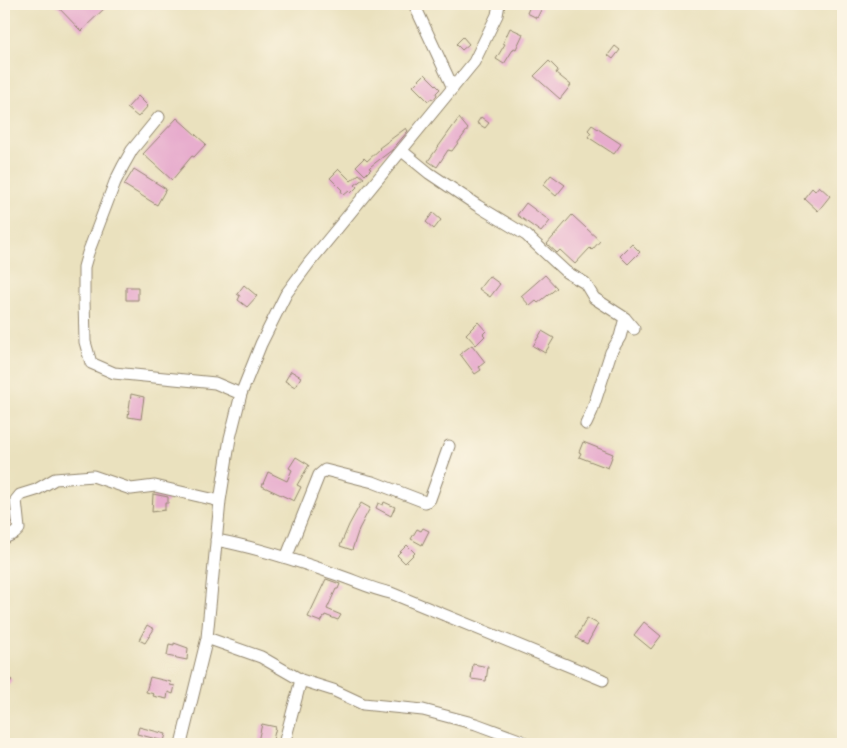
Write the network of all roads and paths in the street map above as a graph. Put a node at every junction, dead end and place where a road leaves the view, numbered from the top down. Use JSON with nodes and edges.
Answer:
{"nodes":[{"id":1,"x":414,"y":4,"type":"edge"},
{"id":2,"x":499,"y":4,"type":"edge"},
{"id":3,"x":453,"y":88,"type":"junction"},
{"id":4,"x":159,"y":117,"type":"dead end"},
{"id":5,"x":402,"y":151,"type":"junction"},
{"id":6,"x":625,"y":318,"type":"junction"},
{"id":7,"x":634,"y":329,"type":"dead end"},
{"id":8,"x":241,"y":394,"type":"junction"},
{"id":9,"x":586,"y":424,"type":"dead end"},
{"id":10,"x":449,"y":446,"type":"dead end"},
{"id":11,"x":220,"y":501,"type":"junction"},
{"id":12,"x":4,"y":538,"type":"edge"},
{"id":13,"x":216,"y":540,"type":"junction"},
{"id":14,"x":286,"y":558,"type":"junction"},
{"id":15,"x":207,"y":638,"type":"junction"},
{"id":16,"x":301,"y":680,"type":"junction"},
{"id":17,"x":603,"y":680,"type":"dead end"},
{"id":18,"x":522,"y":741,"type":"dead end"},
{"id":19,"x":181,"y":744,"type":"edge"},
{"id":20,"x":284,"y":744,"type":"edge"}],
"edges":[{"from":1,"to":3,"type":"street"},
{"from":2,"to":3,"type":"street"},
{"from":3,"to":5,"type":"street"},
{"from":4,"to":8,"type":"street"},
{"from":5,"to":6,"type":"street"},
{"from":5,"to":8,"type":"street"},
{"from":6,"to":7,"type":"street"},
{"from":6,"to":9,"type":"street"},
{"from":8,"to":11,"type":"street"},
{"from":10,"to":14,"type":"street"},
{"from":11,"to":12,"type":"street"},
{"from":11,"to":13,"type":"street"},
{"from":13,"to":14,"type":"street"},
{"from":13,"to":15,"type":"street"},
{"from":14,"to":17,"type":"street"},
{"from":15,"to":16,"type":"street"},
{"from":15,"to":19,"type":"street"},
{"from":16,"to":18,"type":"street"},
{"from":16,"to":20,"type":"street"}]}
